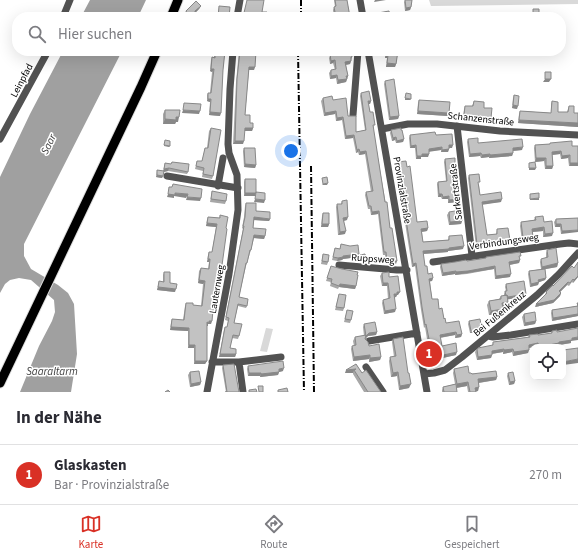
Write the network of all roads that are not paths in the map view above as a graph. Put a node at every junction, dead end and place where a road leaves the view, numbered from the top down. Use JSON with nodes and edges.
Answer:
{"nodes":[{"id":1,"x":70,"y":0,"type":"edge"},
{"id":2,"x":178,"y":0,"type":"edge"},
{"id":3,"x":240,"y":0,"type":"edge"},
{"id":4,"x":360,"y":0,"type":"edge"},
{"id":5,"x":65,"y":12,"type":"edge"},
{"id":6,"x":173,"y":12,"type":"edge"},
{"id":7,"x":238,"y":12,"type":"edge"},
{"id":8,"x":362,"y":12,"type":"edge"},
{"id":9,"x":45,"y":56,"type":"edge"},
{"id":10,"x":155,"y":56,"type":"edge"},
{"id":11,"x":233,"y":56,"type":"edge"},
{"id":12,"x":358,"y":56,"type":"edge"},
{"id":13,"x":369,"y":56,"type":"edge"},
{"id":14,"x":353,"y":115,"type":"edge"},
{"id":15,"x":457,"y":126,"type":"junction"},
{"id":16,"x":382,"y":129,"type":"junction"},
{"id":17,"x":578,"y":135,"type":"edge"},
{"id":18,"x":0,"y":139,"type":"edge"},
{"id":19,"x":223,"y":158,"type":"dead end"},
{"id":20,"x":167,"y":176,"type":"dead end"},
{"id":21,"x":218,"y":186,"type":"junction"},
{"id":22,"x":238,"y":188,"type":"junction"},
{"id":23,"x":578,"y":244,"type":"edge"},
{"id":24,"x":578,"y":253,"type":"edge"},
{"id":25,"x":472,"y":256,"type":"junction"},
{"id":26,"x":433,"y":262,"type":"dead end"},
{"id":27,"x":339,"y":265,"type":"dead end"},
{"id":28,"x":407,"y":270,"type":"junction"},
{"id":29,"x":506,"y":320,"type":"junction"},
{"id":30,"x":578,"y":324,"type":"edge"},
{"id":31,"x":417,"y":333,"type":"junction"},
{"id":32,"x":511,"y":335,"type":"junction"},
{"id":33,"x":488,"y":336,"type":"junction"},
{"id":34,"x":369,"y":342,"type":"edge"},
{"id":35,"x":281,"y":357,"type":"dead end"},
{"id":36,"x":212,"y":362,"type":"junction"},
{"id":37,"x":239,"y":362,"type":"junction"},
{"id":38,"x":366,"y":367,"type":"dead end"},
{"id":39,"x":424,"y":374,"type":"junction"},
{"id":40,"x":0,"y":382,"type":"edge"},
{"id":41,"x":207,"y":392,"type":"edge"},
{"id":42,"x":243,"y":392,"type":"edge"},
{"id":43,"x":383,"y":392,"type":"edge"},
{"id":44,"x":427,"y":392,"type":"edge"}],
"edges":[{"from":1,"to":5,"type":"street"},
{"from":2,"to":6,"type":"main road"},
{"from":3,"to":7,"type":"street"},
{"from":4,"to":8,"type":"street"},
{"from":9,"to":18,"type":"street","name":"Leinpfad"},
{"from":10,"to":40,"type":"main road"},
{"from":11,"to":22,"type":"street","name":"Lauternweg"},
{"from":12,"to":14,"type":"street"},
{"from":13,"to":16,"type":"street","name":"Provinzialstraße"},
{"from":15,"to":16,"type":"street","name":"Schanzenstraße"},
{"from":15,"to":17,"type":"street","name":"Schanzenstraße"},
{"from":15,"to":25,"type":"street","name":"Sarkertstraße"},
{"from":16,"to":28,"type":"street","name":"Provinzialstraße"},
{"from":19,"to":21,"type":"street"},
{"from":20,"to":21,"type":"street"},
{"from":21,"to":22,"type":"street"},
{"from":22,"to":36,"type":"street","name":"Lauternweg"},
{"from":23,"to":25,"type":"street","name":"Verbindungsweg"},
{"from":24,"to":29,"type":"street","name":"Bei Fußenkreuz"},
{"from":25,"to":26,"type":"street","name":"Verbindungsweg"},
{"from":27,"to":28,"type":"street","name":"Ruppsweg"},
{"from":28,"to":31,"type":"street","name":"Provinzialstraße"},
{"from":29,"to":32,"type":"street"},
{"from":29,"to":33,"type":"street","name":"Bei Fußenkreuz"},
{"from":30,"to":32,"type":"street"},
{"from":31,"to":34,"type":"street"},
{"from":31,"to":39,"type":"street","name":"Provinzialstraße"},
{"from":32,"to":33,"type":"street"},
{"from":33,"to":39,"type":"street","name":"Bei Fußenkreuz"},
{"from":35,"to":37,"type":"street"},
{"from":36,"to":37,"type":"street"},
{"from":36,"to":41,"type":"street","name":"Lauternweg"},
{"from":37,"to":42,"type":"street"},
{"from":38,"to":43,"type":"street"},
{"from":39,"to":44,"type":"street","name":"Provinzialstraße"}]}
